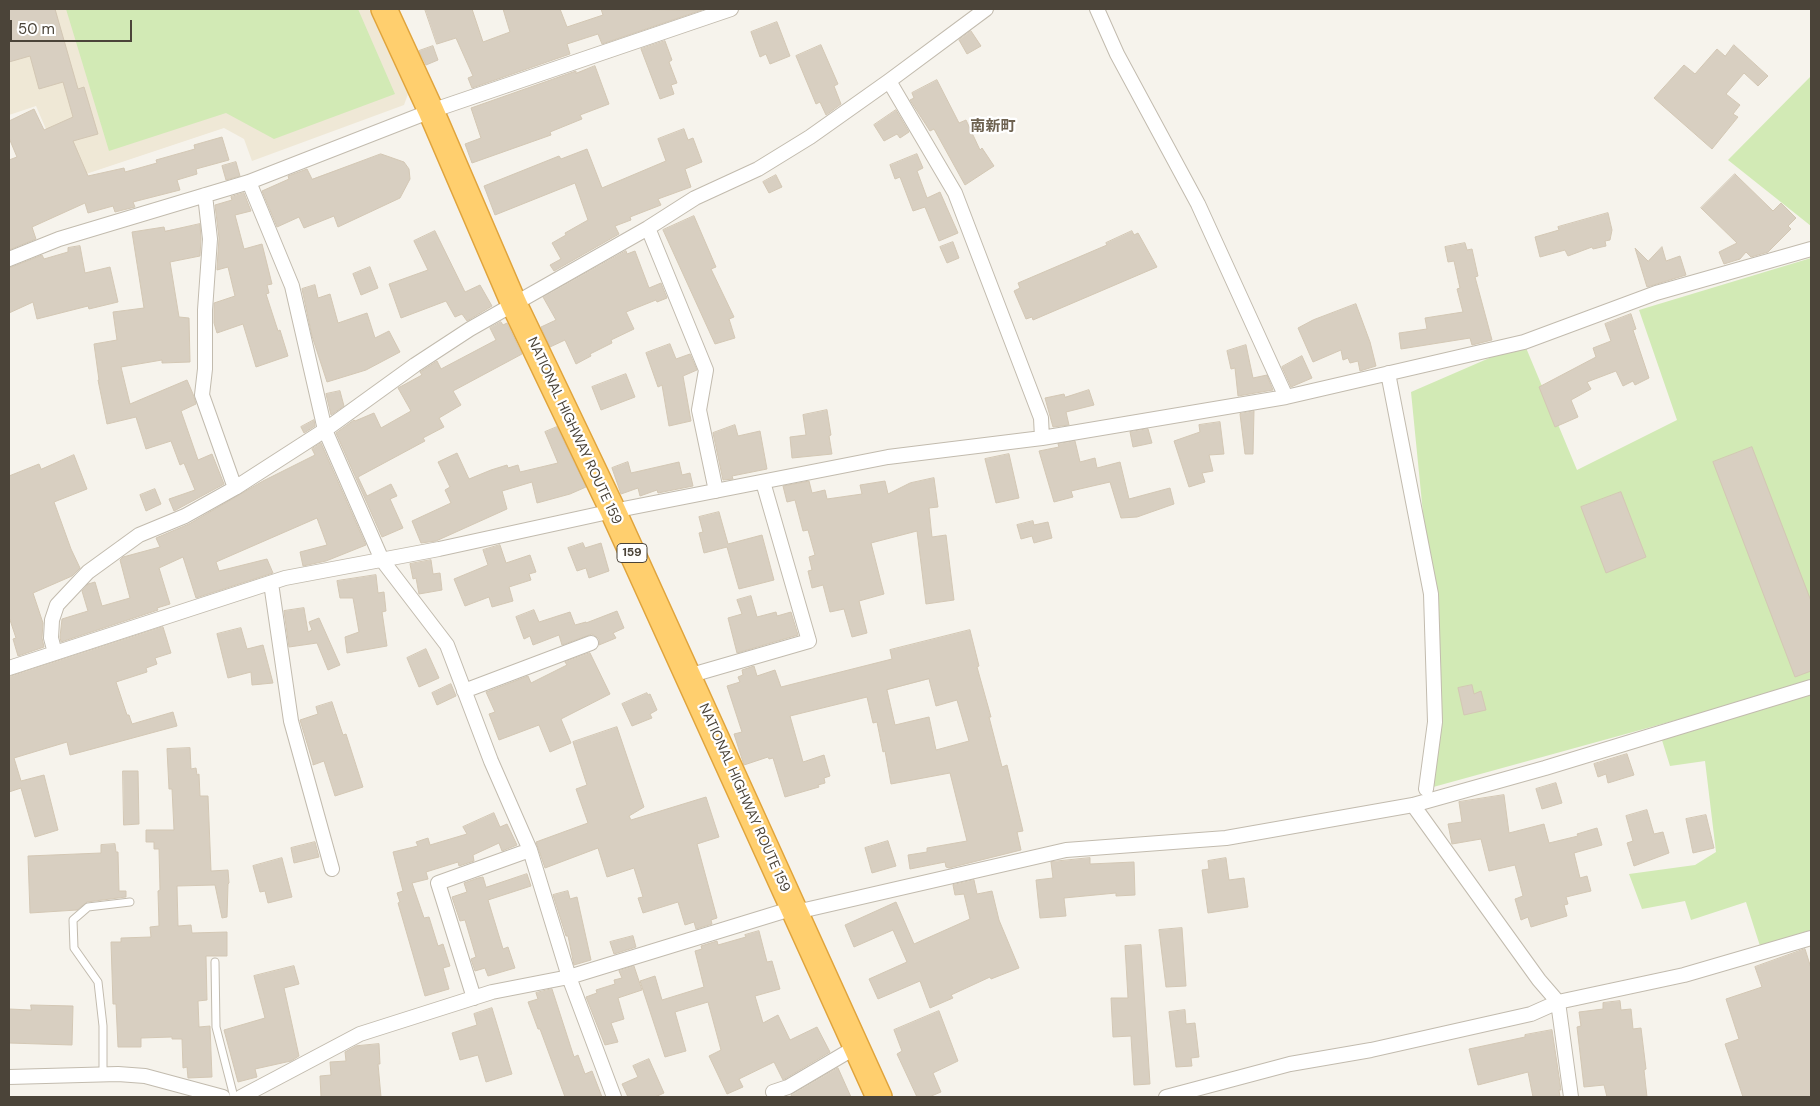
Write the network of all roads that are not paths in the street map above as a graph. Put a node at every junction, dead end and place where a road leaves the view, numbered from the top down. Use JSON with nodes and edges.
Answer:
{"nodes":[{"id":1,"x":384,"y":9,"type":"edge"},
{"id":2,"x":731,"y":9,"type":"edge"},
{"id":3,"x":986,"y":9,"type":"edge"},
{"id":4,"x":1098,"y":9,"type":"edge"},
{"id":5,"x":705,"y":13,"type":"edge"},
{"id":6,"x":889,"y":81,"type":"junction"},
{"id":7,"x":431,"y":111,"type":"junction"},
{"id":8,"x":249,"y":182,"type":"junction"},
{"id":9,"x":205,"y":196,"type":"junction"},
{"id":10,"x":648,"y":228,"type":"junction"},
{"id":11,"x":1811,"y":249,"type":"edge"},
{"id":12,"x":9,"y":259,"type":"edge"},
{"id":13,"x":514,"y":304,"type":"junction"},
{"id":14,"x":1388,"y":373,"type":"junction"},
{"id":15,"x":1286,"y":396,"type":"junction"},
{"id":16,"x":324,"y":430,"type":"junction"},
{"id":17,"x":1042,"y":438,"type":"junction"},
{"id":18,"x":763,"y":482,"type":"junction"},
{"id":19,"x":235,"y":488,"type":"junction"},
{"id":20,"x":716,"y":491,"type":"junction"},
{"id":21,"x":613,"y":511,"type":"junction"},
{"id":22,"x":382,"y":560,"type":"junction"},
{"id":23,"x":272,"y":583,"type":"junction"},
{"id":24,"x":591,"y":643,"type":"dead end"},
{"id":25,"x":55,"y":653,"type":"junction"},
{"id":26,"x":9,"y":668,"type":"edge"},
{"id":27,"x":688,"y":676,"type":"junction"},
{"id":28,"x":1811,"y":687,"type":"edge"},
{"id":29,"x":464,"y":691,"type":"junction"},
{"id":30,"x":1426,"y":789,"type":"dead end"},
{"id":31,"x":1413,"y":805,"type":"junction"},
{"id":32,"x":530,"y":850,"type":"junction"},
{"id":33,"x":332,"y":869,"type":"dead end"},
{"id":34,"x":130,"y":902,"type":"dead end"},
{"id":35,"x":794,"y":908,"type":"junction"},
{"id":36,"x":1811,"y":938,"type":"edge"},
{"id":37,"x":215,"y":962,"type":"dead end"},
{"id":38,"x":569,"y":977,"type":"junction"},
{"id":39,"x":474,"y":998,"type":"junction"},
{"id":40,"x":1558,"y":1002,"type":"junction"},
{"id":41,"x":856,"y":1047,"type":"junction"},
{"id":42,"x":103,"y":1074,"type":"junction"},
{"id":43,"x":9,"y":1078,"type":"edge"},
{"id":44,"x":773,"y":1092,"type":"dead end"},
{"id":45,"x":223,"y":1097,"type":"edge"},
{"id":46,"x":234,"y":1097,"type":"edge"},
{"id":47,"x":241,"y":1097,"type":"edge"},
{"id":48,"x":614,"y":1097,"type":"edge"},
{"id":49,"x":879,"y":1097,"type":"edge"},
{"id":50,"x":1166,"y":1097,"type":"edge"},
{"id":51,"x":1571,"y":1097,"type":"edge"}],
"edges":[{"from":1,"to":7,"type":"highway","name":"NATIONAL HIGHWAY ROUTE 159","number":"159"},
{"from":2,"to":5,"type":"street"},
{"from":3,"to":6,"type":"street"},
{"from":4,"to":15,"type":"street"},
{"from":5,"to":7,"type":"street"},
{"from":6,"to":10,"type":"street"},
{"from":6,"to":17,"type":"street"},
{"from":7,"to":8,"type":"street"},
{"from":7,"to":13,"type":"highway","name":"NATIONAL HIGHWAY ROUTE 159","number":"159"},
{"from":8,"to":9,"type":"street"},
{"from":8,"to":16,"type":"street"},
{"from":9,"to":12,"type":"street"},
{"from":9,"to":19,"type":"street"},
{"from":10,"to":13,"type":"street"},
{"from":10,"to":20,"type":"street"},
{"from":11,"to":14,"type":"street"},
{"from":13,"to":16,"type":"street"},
{"from":13,"to":21,"type":"highway","name":"NATIONAL HIGHWAY ROUTE 159","number":"159"},
{"from":14,"to":15,"type":"street"},
{"from":14,"to":30,"type":"street"},
{"from":15,"to":17,"type":"street"},
{"from":16,"to":19,"type":"street"},
{"from":16,"to":22,"type":"street"},
{"from":17,"to":18,"type":"street"},
{"from":18,"to":20,"type":"street"},
{"from":18,"to":27,"type":"street"},
{"from":19,"to":25,"type":"street"},
{"from":20,"to":21,"type":"street"},
{"from":21,"to":22,"type":"street"},
{"from":21,"to":27,"type":"highway","name":"NATIONAL HIGHWAY ROUTE 159","number":"159"},
{"from":22,"to":23,"type":"street"},
{"from":22,"to":29,"type":"street"},
{"from":23,"to":25,"type":"street"},
{"from":23,"to":33,"type":"street"},
{"from":24,"to":29,"type":"street"},
{"from":25,"to":26,"type":"street"},
{"from":27,"to":35,"type":"highway","name":"NATIONAL HIGHWAY ROUTE 159","number":"159"},
{"from":28,"to":31,"type":"street"},
{"from":29,"to":32,"type":"street"},
{"from":31,"to":35,"type":"street"},
{"from":31,"to":40,"type":"street"},
{"from":32,"to":38,"type":"street"},
{"from":32,"to":39,"type":"street"},
{"from":34,"to":42,"type":"lane"},
{"from":35,"to":38,"type":"street"},
{"from":35,"to":41,"type":"highway","name":"NATIONAL HIGHWAY ROUTE 159","number":"159"},
{"from":36,"to":40,"type":"street"},
{"from":37,"to":46,"type":"lane"},
{"from":38,"to":39,"type":"street"},
{"from":38,"to":48,"type":"street"},
{"from":39,"to":47,"type":"street"},
{"from":40,"to":50,"type":"street"},
{"from":40,"to":51,"type":"street"},
{"from":41,"to":44,"type":"street"},
{"from":41,"to":49,"type":"highway","name":"NATIONAL HIGHWAY ROUTE 159","number":"159"},
{"from":42,"to":43,"type":"street"},
{"from":42,"to":45,"type":"street"}]}
